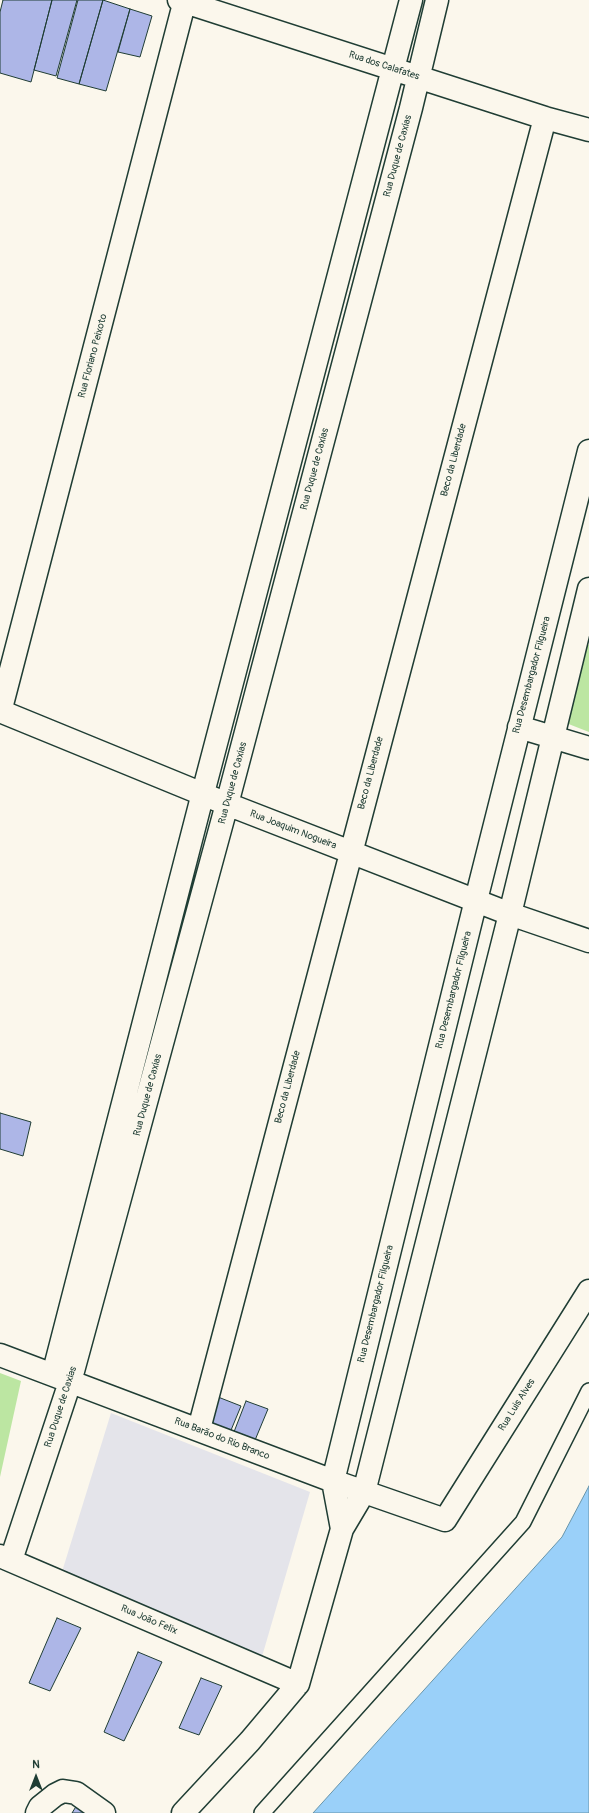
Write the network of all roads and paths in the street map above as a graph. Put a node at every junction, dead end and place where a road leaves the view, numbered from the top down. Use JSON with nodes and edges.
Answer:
{"nodes":[{"id":1,"x":411,"y":0,"type":"edge"},
{"id":2,"x":437,"y":0,"type":"edge"},
{"id":3,"x":183,"y":1,"type":"edge"},
{"id":4,"x":393,"y":69,"type":"junction"},
{"id":5,"x":418,"y":77,"type":"junction"},
{"id":6,"x":545,"y":118,"type":"junction"},
{"id":7,"x":589,"y":130,"type":"edge"},
{"id":8,"x":589,"y":452,"type":"edge"},
{"id":9,"x":589,"y":589,"type":"edge"},
{"id":10,"x":545,"y":625,"type":"junction"},
{"id":11,"x":578,"y":634,"type":"junction"},
{"id":12,"x":0,"y":711,"type":"edge"},
{"id":13,"x":519,"y":727,"type":"junction"},
{"id":14,"x":553,"y":737,"type":"junction"},
{"id":15,"x":589,"y":748,"type":"edge"},
{"id":16,"x":203,"y":793,"type":"junction"},
{"id":17,"x":227,"y":804,"type":"junction"},
{"id":18,"x":350,"y":852,"type":"junction"},
{"id":19,"x":476,"y":900,"type":"junction"},
{"id":20,"x":510,"y":914,"type":"junction"},
{"id":21,"x":589,"y":941,"type":"edge"},
{"id":22,"x":589,"y":1291,"type":"edge"},
{"id":23,"x":0,"y":1355,"type":"edge"},
{"id":24,"x":62,"y":1379,"type":"junction"},
{"id":25,"x":589,"y":1391,"type":"edge"},
{"id":26,"x":199,"y":1429,"type":"junction"},
{"id":27,"x":333,"y":1481,"type":"junction"},
{"id":28,"x":364,"y":1492,"type":"junction"},
{"id":29,"x":445,"y":1520,"type":"joint"},
{"id":30,"x":342,"y":1529,"type":"junction"},
{"id":31,"x":5,"y":1558,"type":"edge"},
{"id":32,"x":298,"y":1684,"type":"junction"},
{"id":33,"x":37,"y":1813,"type":"edge"},
{"id":34,"x":104,"y":1813,"type":"edge"},
{"id":35,"x":183,"y":1813,"type":"edge"},
{"id":36,"x":262,"y":1813,"type":"edge"}],
"edges":[{"from":1,"to":4,"type":"street","name":"Rua Duque de Caxias"},
{"from":2,"to":5,"type":"street","name":"Rua Duque de Caxias"},
{"from":3,"to":4,"type":"street","name":"Rua dos Calafates"},
{"from":3,"to":12,"type":"street","name":"Rua Floriano Peixoto"},
{"from":4,"to":5,"type":"street","name":"Rua dos Calafates"},
{"from":4,"to":16,"type":"street","name":"Rua Duque de Caxias"},
{"from":5,"to":6,"type":"street","name":"Rua dos Calafates"},
{"from":5,"to":17,"type":"street","name":"Rua Duque de Caxias"},
{"from":6,"to":7,"type":"street","name":"Rua dos Calafates"},
{"from":6,"to":18,"type":"street","name":"Beco da Liberdade"},
{"from":8,"to":10,"type":"street","name":"Rua Desembargador Filgueira"},
{"from":9,"to":11,"type":"street","name":"Rua Desembargador Filgueira"},
{"from":10,"to":11,"type":"street"},
{"from":10,"to":13,"type":"street","name":"Rua Desembargador Filgueira"},
{"from":11,"to":14,"type":"street","name":"Rua Desembargador Filgueira"},
{"from":12,"to":16,"type":"street","name":"Rua Joaquim Nogueira"},
{"from":13,"to":14,"type":"street"},
{"from":13,"to":19,"type":"street","name":"Rua Desembargador Filgueira"},
{"from":14,"to":15,"type":"street"},
{"from":14,"to":20,"type":"street","name":"Rua Desembargador Filgueira"},
{"from":16,"to":17,"type":"street","name":"Rua Joaquim Nogueira"},
{"from":16,"to":24,"type":"street","name":"Rua Duque de Caxias"},
{"from":17,"to":18,"type":"street","name":"Rua Joaquim Nogueira"},
{"from":17,"to":24,"type":"street","name":"Rua Duque de Caxias"},
{"from":18,"to":19,"type":"street","name":"Rua Joaquim Nogueira"},
{"from":18,"to":26,"type":"street","name":"Beco da Liberdade"},
{"from":19,"to":20,"type":"street","name":"Rua Joaquim Nogueira"},
{"from":19,"to":27,"type":"street","name":"Rua Desembargador Filgueira"},
{"from":20,"to":21,"type":"street","name":"Rua Joaquim Nogueira"},
{"from":20,"to":28,"type":"street","name":"Rua Desembargador Filgueira"},
{"from":22,"to":29,"type":"street","name":"Rua Luis Alves"},
{"from":23,"to":24,"type":"street","name":"Rua Barão do Rio Branco"},
{"from":24,"to":26,"type":"street","name":"Rua Barão do Rio Branco"},
{"from":24,"to":31,"type":"street","name":"Rua Duque de Caxias"},
{"from":25,"to":36,"type":"lane"},
{"from":26,"to":27,"type":"street","name":"Rua Barão do Rio Branco"},
{"from":27,"to":28,"type":"street","name":"Rua Barão do Rio Branco"},
{"from":27,"to":30,"type":"street","name":"Rua Desembargador Filgueira"},
{"from":28,"to":29,"type":"street","name":"Rua Barão do Rio Branco"},
{"from":28,"to":30,"type":"street","name":"Rua Desembargador Filgueira"},
{"from":30,"to":32,"type":"street","name":"Rua Desembargador Filgueira"},
{"from":31,"to":32,"type":"street","name":"Rua João Felix"},
{"from":32,"to":35,"type":"street"},
{"from":33,"to":34,"type":"street"}]}
